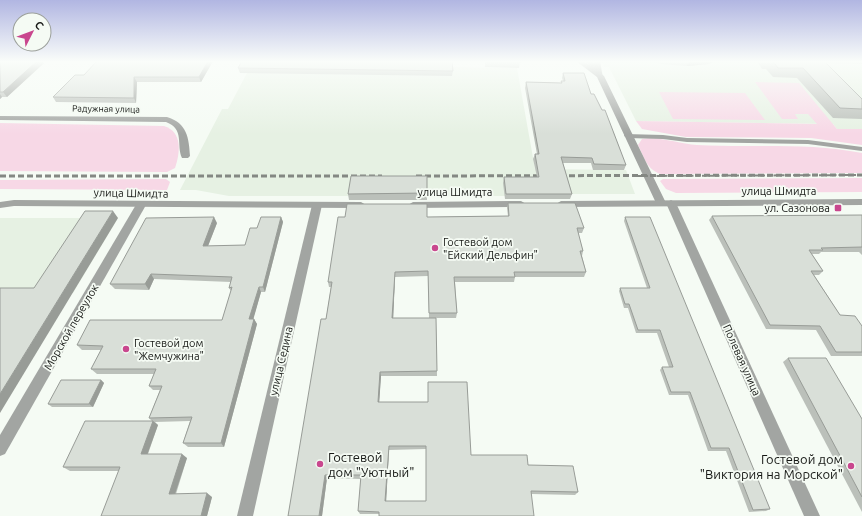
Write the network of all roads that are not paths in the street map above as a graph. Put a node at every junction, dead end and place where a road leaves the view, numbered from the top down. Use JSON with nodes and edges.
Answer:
{"nodes":[{"id":1,"x":604,"y":85,"type":"edge"},
{"id":2,"x":0,"y":118,"type":"edge"},
{"id":3,"x":628,"y":136,"type":"junction"},
{"id":4,"x":862,"y":149,"type":"edge"},
{"id":5,"x":186,"y":156,"type":"dead end"},
{"id":6,"x":862,"y":202,"type":"edge"},
{"id":7,"x":666,"y":203,"type":"junction"},
{"id":8,"x":531,"y":204,"type":"edge"},
{"id":9,"x":547,"y":204,"type":"edge"},
{"id":10,"x":0,"y":205,"type":"edge"},
{"id":11,"x":141,"y":205,"type":"junction"},
{"id":12,"x":317,"y":205,"type":"junction"},
{"id":13,"x":372,"y":205,"type":"edge"},
{"id":14,"x":404,"y":205,"type":"edge"},
{"id":15,"x":0,"y":449,"type":"edge"},
{"id":16,"x":245,"y":516,"type":"edge"},
{"id":17,"x":812,"y":516,"type":"edge"}],
"edges":[{"from":1,"to":3,"type":"street"},
{"from":2,"to":5,"type":"street","name":"Радужная улица"},
{"from":3,"to":4,"type":"lane"},
{"from":3,"to":7,"type":"street","name":"Полевая улица"},
{"from":6,"to":7,"type":"street","name":"улица Шмидта"},
{"from":7,"to":9,"type":"street","name":"улица Шмидта"},
{"from":7,"to":17,"type":"street","name":"Полевая улица"},
{"from":8,"to":14,"type":"street","name":"улица Шмидта"},
{"from":10,"to":11,"type":"street","name":"улица Шмидта"},
{"from":11,"to":12,"type":"street","name":"улица Шмидта"},
{"from":11,"to":15,"type":"street","name":"Морской переулок"},
{"from":12,"to":13,"type":"street","name":"улица Шмидта"},
{"from":12,"to":16,"type":"street","name":"улица Седина"}]}
